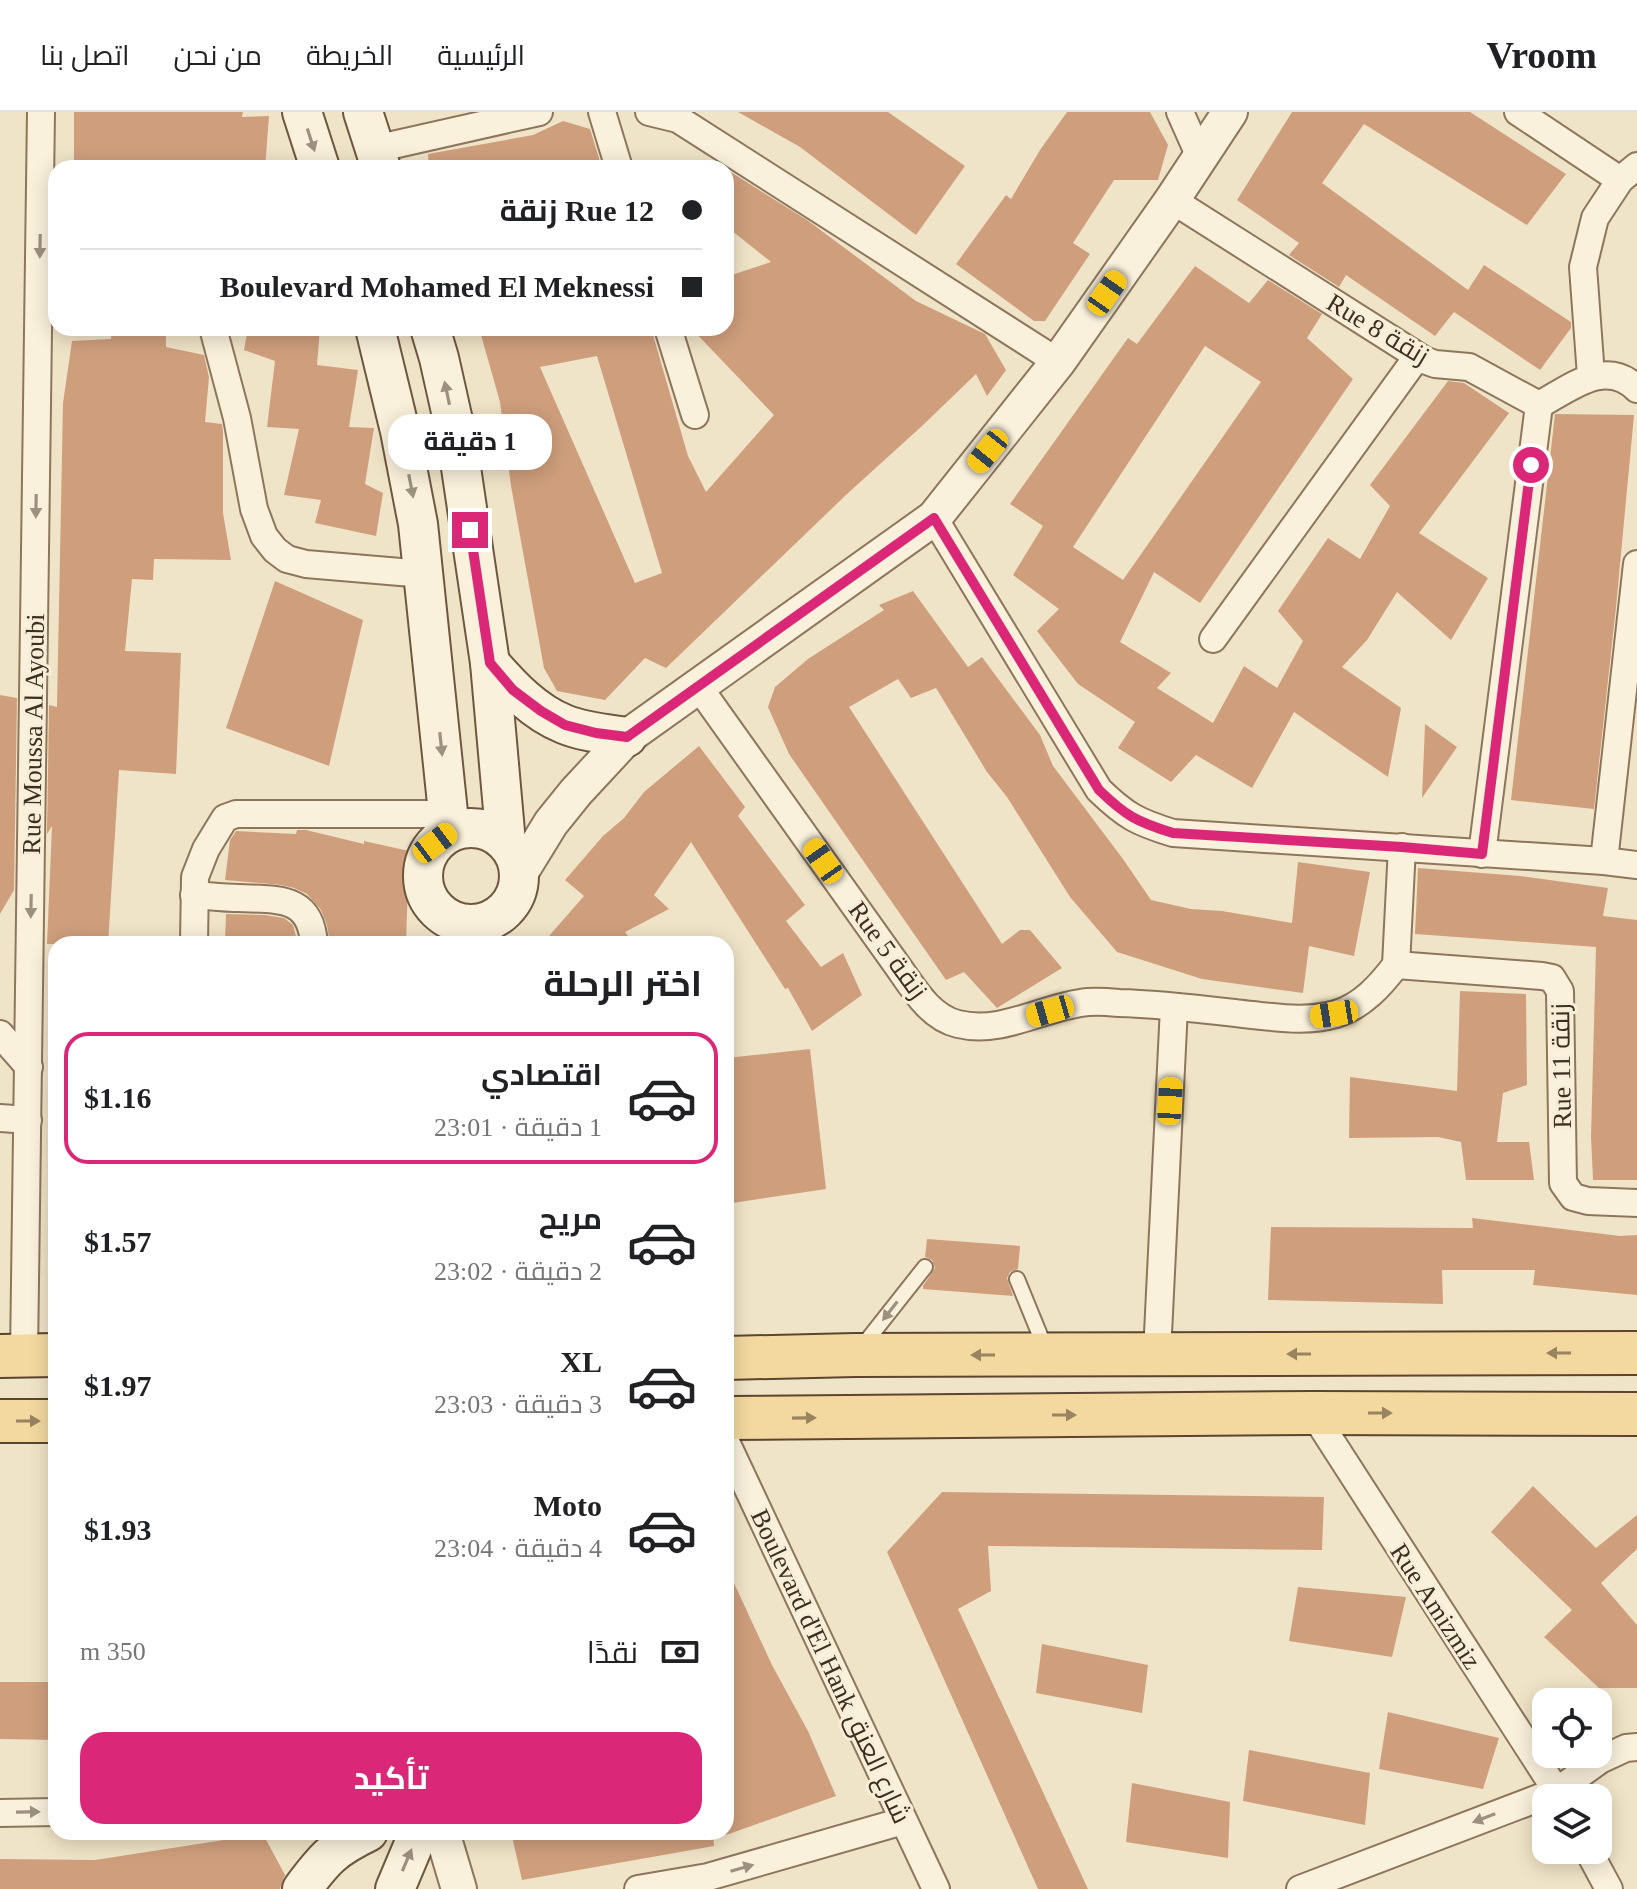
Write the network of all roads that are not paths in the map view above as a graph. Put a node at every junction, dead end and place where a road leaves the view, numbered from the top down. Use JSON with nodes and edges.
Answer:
{"nodes":[{"id":1,"x":41,"y":112,"type":"edge"},
{"id":2,"x":302,"y":112,"type":"edge"},
{"id":3,"x":363,"y":112,"type":"edge"},
{"id":4,"x":539,"y":112,"type":"edge"},
{"id":5,"x":602,"y":112,"type":"edge"},
{"id":6,"x":649,"y":112,"type":"edge"},
{"id":7,"x":1180,"y":112,"type":"edge"},
{"id":8,"x":1230,"y":112,"type":"edge"},
{"id":9,"x":1518,"y":112,"type":"edge"},
{"id":10,"x":1200,"y":157,"type":"junction"},
{"id":11,"x":378,"y":158,"type":"edge"},
{"id":12,"x":317,"y":160,"type":"edge"},
{"id":13,"x":617,"y":160,"type":"edge"},
{"id":14,"x":1629,"y":173,"type":"edge"},
{"id":15,"x":1172,"y":200,"type":"junction"},
{"id":16,"x":215,"y":336,"type":"edge"},
{"id":17,"x":377,"y":336,"type":"edge"},
{"id":18,"x":432,"y":336,"type":"edge"},
{"id":19,"x":670,"y":336,"type":"edge"},
{"id":20,"x":1417,"y":357,"type":"junction"},
{"id":21,"x":1058,"y":362,"type":"junction"},
{"id":22,"x":1591,"y":376,"type":"junction"},
{"id":23,"x":1637,"y":389,"type":"edge"},
{"id":24,"x":1539,"y":405,"type":"junction"},
{"id":25,"x":695,"y":415,"type":"dead end"},
{"id":26,"x":934,"y":518,"type":"junction"},
{"id":27,"x":1637,"y":564,"type":"edge"},
{"id":28,"x":424,"y":574,"type":"junction"},
{"id":29,"x":1213,"y":639,"type":"dead end"},
{"id":30,"x":490,"y":663,"type":"junction"},
{"id":31,"x":698,"y":686,"type":"junction"},
{"id":32,"x":627,"y":737,"type":"junction"},
{"id":33,"x":449,"y":823,"type":"junction"},
{"id":34,"x":1402,"y":847,"type":"junction"},
{"id":35,"x":1482,"y":854,"type":"junction"},
{"id":36,"x":512,"y":856,"type":"junction"},
{"id":37,"x":1604,"y":861,"type":"junction"},
{"id":38,"x":1637,"y":865,"type":"edge"},
{"id":39,"x":194,"y":895,"type":"junction"},
{"id":40,"x":444,"y":928,"type":"edge"},
{"id":41,"x":488,"y":931,"type":"edge"},
{"id":42,"x":194,"y":936,"type":"edge"},
{"id":43,"x":313,"y":936,"type":"edge"},
{"id":44,"x":1396,"y":965,"type":"junction"},
{"id":45,"x":1174,"y":1007,"type":"junction"},
{"id":46,"x":0,"y":1034,"type":"edge"},
{"id":47,"x":29,"y":1067,"type":"junction"},
{"id":48,"x":0,"y":1118,"type":"edge"},
{"id":49,"x":28,"y":1120,"type":"junction"},
{"id":50,"x":1637,"y":1203,"type":"edge"},
{"id":51,"x":925,"y":1267,"type":"dead end"},
{"id":52,"x":1017,"y":1279,"type":"dead end"},
{"id":53,"x":1637,"y":1353,"type":"edge"},
{"id":54,"x":1047,"y":1354,"type":"junction"},
{"id":55,"x":1157,"y":1354,"type":"junction"},
{"id":56,"x":27,"y":1355,"type":"edge"},
{"id":57,"x":855,"y":1355,"type":"junction"},
{"id":58,"x":734,"y":1358,"type":"edge"},
{"id":59,"x":1313,"y":1413,"type":"junction"},
{"id":60,"x":1637,"y":1414,"type":"edge"},
{"id":61,"x":734,"y":1418,"type":"edge"},
{"id":62,"x":0,"y":1421,"type":"edge"},
{"id":63,"x":48,"y":1421,"type":"edge"},
{"id":64,"x":734,"y":1459,"type":"edge"},
{"id":65,"x":1637,"y":1747,"type":"edge"},
{"id":66,"x":1552,"y":1784,"type":"edge"},
{"id":67,"x":1571,"y":1784,"type":"edge"},
{"id":68,"x":1532,"y":1804,"type":"edge"},
{"id":69,"x":48,"y":1812,"type":"edge"},
{"id":70,"x":0,"y":1813,"type":"edge"},
{"id":71,"x":903,"y":1821,"type":"junction"},
{"id":72,"x":351,"y":1840,"type":"edge"},
{"id":73,"x":416,"y":1840,"type":"edge"},
{"id":74,"x":444,"y":1840,"type":"edge"},
{"id":75,"x":1596,"y":1864,"type":"edge"},
{"id":76,"x":302,"y":1889,"type":"edge"},
{"id":77,"x":395,"y":1889,"type":"edge"},
{"id":78,"x":459,"y":1889,"type":"edge"},
{"id":79,"x":638,"y":1889,"type":"edge"},
{"id":80,"x":936,"y":1889,"type":"edge"},
{"id":81,"x":1300,"y":1889,"type":"edge"},
{"id":82,"x":1609,"y":1889,"type":"edge"}],
"edges":[{"from":1,"to":47,"type":"street","name":"Rue Moussa Al Ayoubi","one_way":true},
{"from":2,"to":12,"type":"main road","one_way":true},
{"from":3,"to":11,"type":"main road"},
{"from":4,"to":11,"type":"street"},
{"from":5,"to":13,"type":"street"},
{"from":6,"to":21,"type":"street"},
{"from":7,"to":10,"type":"street"},
{"from":8,"to":10,"type":"street"},
{"from":9,"to":14,"type":"street"},
{"from":10,"to":15,"type":"street"},
{"from":14,"to":22,"type":"street"},
{"from":15,"to":20,"type":"street","name":"Rue 8 زنقة"},
{"from":15,"to":21,"type":"street"},
{"from":16,"to":28,"type":"street"},
{"from":17,"to":28,"type":"main road","one_way":true},
{"from":30,"to":18,"type":"main road","one_way":true},
{"from":19,"to":25,"type":"street"},
{"from":20,"to":24,"type":"street","name":"Rue 8 زنقة"},
{"from":20,"to":29,"type":"street"},
{"from":21,"to":26,"type":"street"},
{"from":22,"to":23,"type":"street"},
{"from":22,"to":24,"type":"street"},
{"from":24,"to":35,"type":"street"},
{"from":26,"to":31,"type":"street"},
{"from":26,"to":34,"type":"street"},
{"from":27,"to":37,"type":"street"},
{"from":28,"to":33,"type":"main road","one_way":true},
{"from":30,"to":32,"type":"main road"},
{"from":30,"to":36,"type":"main road"},
{"from":31,"to":32,"type":"street"},
{"from":31,"to":45,"type":"street","name":"Rue 5 زنقة"},
{"from":32,"to":36,"type":"street"},
{"from":33,"to":36,"type":"main road"},
{"from":33,"to":39,"type":"street"},
{"from":33,"to":40,"type":"main road"},
{"from":34,"to":35,"type":"street"},
{"from":34,"to":44,"type":"street"},
{"from":35,"to":37,"type":"street"},
{"from":36,"to":41,"type":"main road"},
{"from":37,"to":38,"type":"street"},
{"from":39,"to":42,"type":"street"},
{"from":39,"to":43,"type":"street"},
{"from":40,"to":41,"type":"main road"},
{"from":44,"to":45,"type":"street","name":"Rue 5 زنقة"},
{"from":44,"to":50,"type":"street","name":"Rue 11 زنقة"},
{"from":45,"to":55,"type":"street"},
{"from":46,"to":47,"type":"street"},
{"from":47,"to":49,"type":"street","name":"Rue Moussa Al Ayoubi"},
{"from":48,"to":49,"type":"street"},
{"from":49,"to":56,"type":"street","name":"Rue Moussa Al Ayoubi"},
{"from":51,"to":57,"type":"lane","one_way":true},
{"from":52,"to":54,"type":"lane"},
{"from":53,"to":55,"type":"main road","one_way":true},
{"from":54,"to":55,"type":"main road"},
{"from":54,"to":57,"type":"main road","one_way":true},
{"from":57,"to":58,"type":"main road"},
{"from":59,"to":60,"type":"main road","one_way":true},
{"from":61,"to":59,"type":"main road","one_way":true},
{"from":59,"to":66,"type":"street","name":"Rue Amizmiz"},
{"from":62,"to":63,"type":"main road","one_way":true},
{"from":64,"to":71,"type":"street","name":"Boulevard d'El Hank شارع العنق"},
{"from":65,"to":67,"type":"street"},
{"from":68,"to":81,"type":"street","one_way":true},
{"from":70,"to":69,"type":"street","one_way":true},
{"from":79,"to":71,"type":"street","one_way":true},
{"from":71,"to":80,"type":"street","name":"Boulevard d'El Hank شارع العنق"},
{"from":72,"to":76,"type":"main road"},
{"from":77,"to":73,"type":"main road","one_way":true},
{"from":74,"to":78,"type":"street"},
{"from":75,"to":82,"type":"street"}]}
